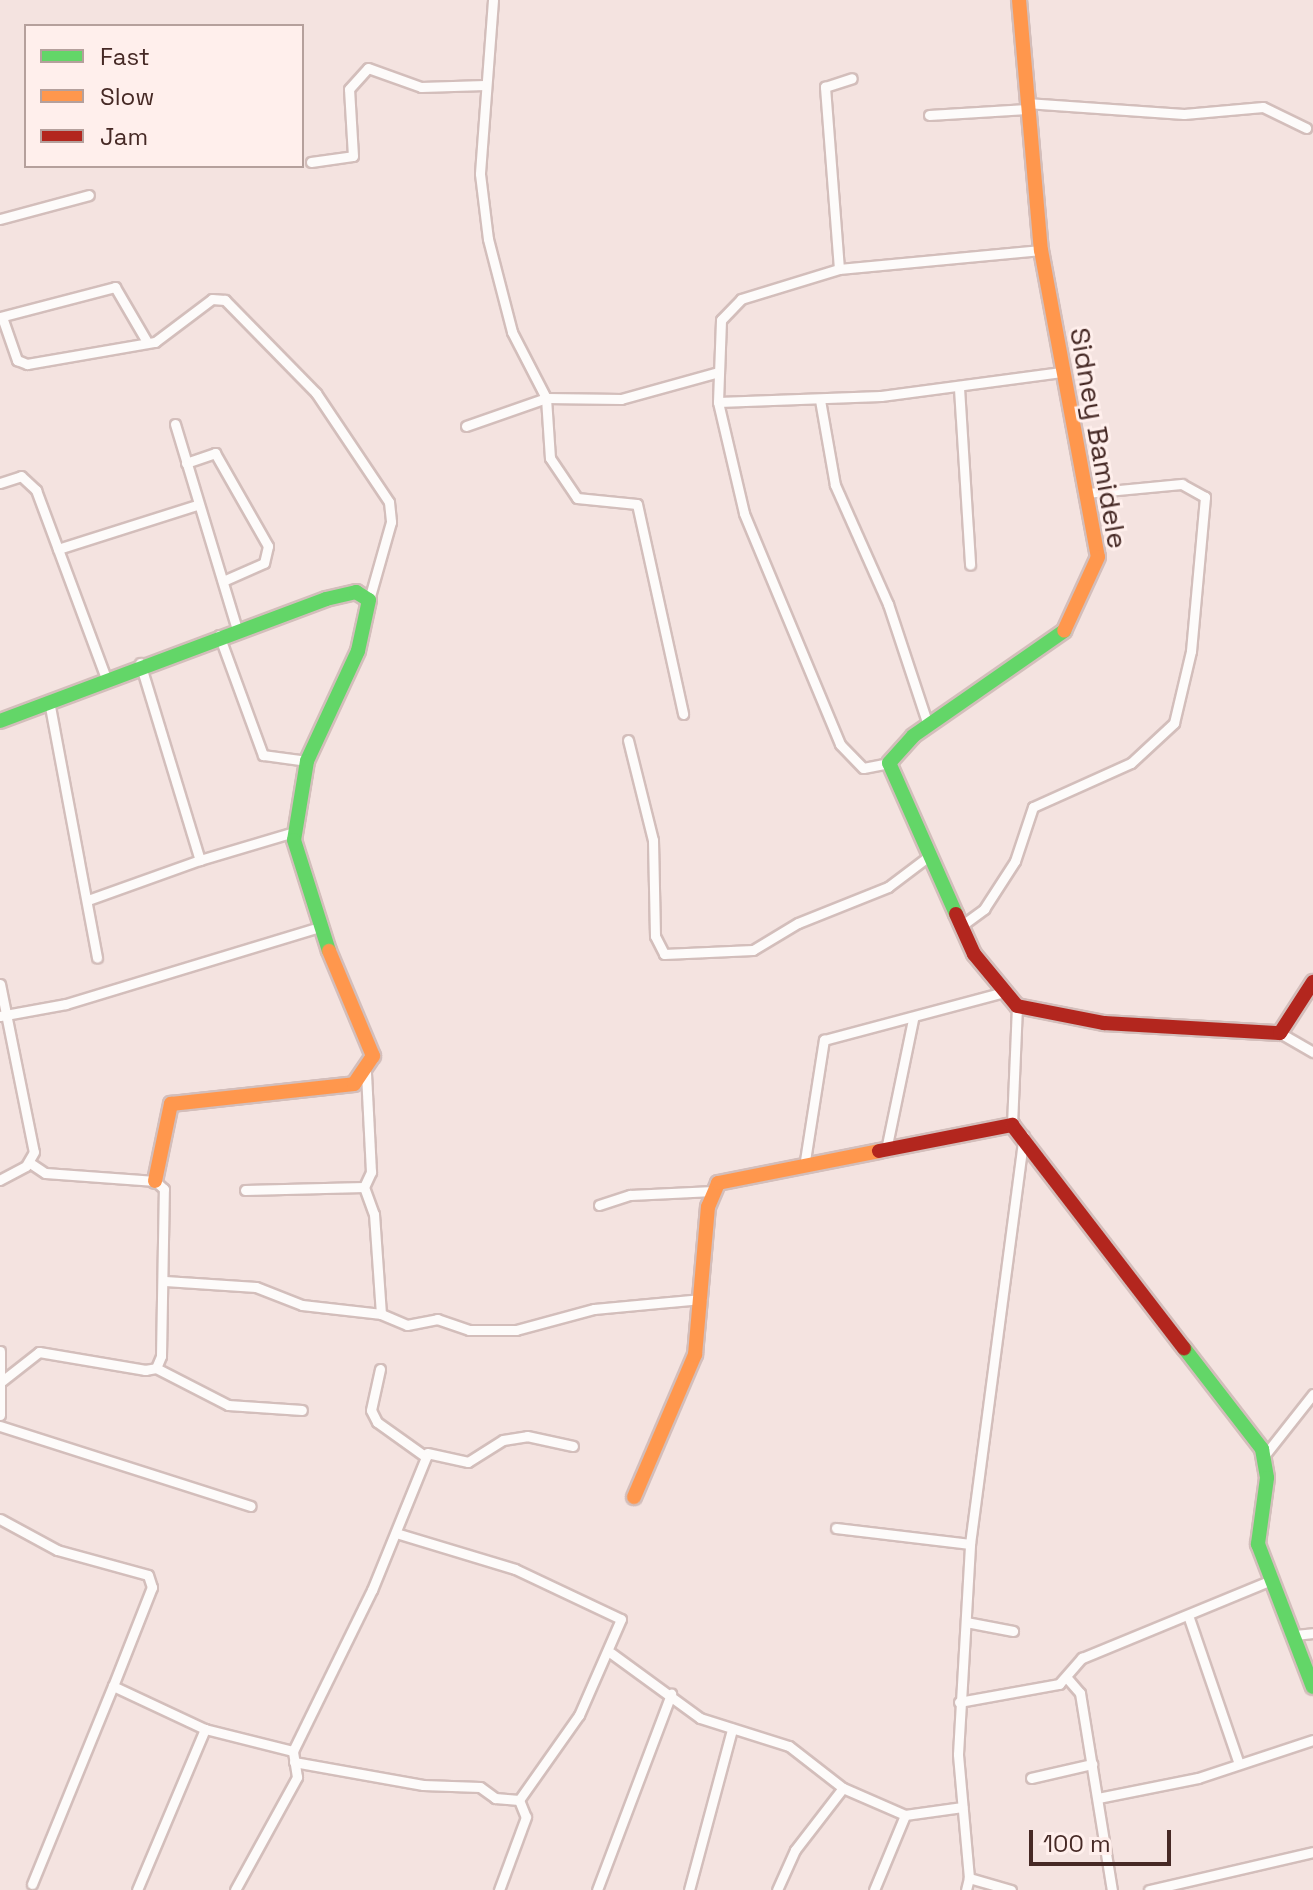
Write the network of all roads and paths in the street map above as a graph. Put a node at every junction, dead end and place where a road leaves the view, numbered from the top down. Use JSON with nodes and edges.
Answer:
{"nodes":[{"id":1,"x":493,"y":0,"type":"edge"},
{"id":2,"x":1019,"y":0,"type":"edge"},
{"id":3,"x":852,"y":78,"type":"dead end"},
{"id":4,"x":485,"y":85,"type":"junction"},
{"id":5,"x":1026,"y":106,"type":"junction"},
{"id":6,"x":929,"y":115,"type":"dead end"},
{"id":7,"x":1306,"y":128,"type":"dead end"},
{"id":8,"x":311,"y":162,"type":"dead end"},
{"id":9,"x":89,"y":195,"type":"dead end"},
{"id":10,"x":0,"y":219,"type":"edge"},
{"id":11,"x":1041,"y":250,"type":"junction"},
{"id":12,"x":839,"y":269,"type":"junction"},
{"id":13,"x":1,"y":317,"type":"edge"},
{"id":14,"x":146,"y":340,"type":"junction"},
{"id":15,"x":1061,"y":372,"type":"junction"},
{"id":16,"x":715,"y":373,"type":"junction"},
{"id":17,"x":959,"y":388,"type":"junction"},
{"id":18,"x":546,"y":398,"type":"junction"},
{"id":19,"x":820,"y":400,"type":"junction"},
{"id":20,"x":718,"y":402,"type":"junction"},
{"id":21,"x":175,"y":424,"type":"dead end"},
{"id":22,"x":466,"y":426,"type":"dead end"},
{"id":23,"x":186,"y":463,"type":"junction"},
{"id":24,"x":0,"y":483,"type":"edge"},
{"id":25,"x":1087,"y":493,"type":"junction"},
{"id":26,"x":197,"y":505,"type":"junction"},
{"id":27,"x":58,"y":549,"type":"junction"},
{"id":28,"x":970,"y":565,"type":"dead end"},
{"id":29,"x":223,"y":581,"type":"junction"},
{"id":30,"x":368,"y":594,"type":"junction"},
{"id":31,"x":237,"y":629,"type":"junction"},
{"id":32,"x":219,"y":635,"type":"junction"},
{"id":33,"x":140,"y":663,"type":"junction"},
{"id":34,"x":106,"y":678,"type":"junction"},
{"id":35,"x":49,"y":701,"type":"junction"},
{"id":36,"x":683,"y":714,"type":"dead end"},
{"id":37,"x":0,"y":721,"type":"edge"},
{"id":38,"x":928,"y":725,"type":"junction"},
{"id":39,"x":628,"y":740,"type":"dead end"},
{"id":40,"x":307,"y":761,"type":"junction"},
{"id":41,"x":889,"y":763,"type":"junction"},
{"id":42,"x":294,"y":832,"type":"junction"},
{"id":43,"x":929,"y":856,"type":"junction"},
{"id":44,"x":200,"y":860,"type":"junction"},
{"id":45,"x":88,"y":900,"type":"junction"},
{"id":46,"x":961,"y":926,"type":"junction"},
{"id":47,"x":319,"y":927,"type":"junction"},
{"id":48,"x":97,"y":958,"type":"dead end"},
{"id":49,"x":1313,"y":982,"type":"edge"},
{"id":50,"x":0,"y":984,"type":"edge"},
{"id":51,"x":1004,"y":992,"type":"junction"},
{"id":52,"x":1017,"y":1006,"type":"junction"},
{"id":53,"x":3,"y":1015,"type":"edge"},
{"id":54,"x":913,"y":1019,"type":"junction"},
{"id":55,"x":1280,"y":1033,"type":"junction"},
{"id":56,"x":1313,"y":1052,"type":"edge"},
{"id":57,"x":366,"y":1073,"type":"junction"},
{"id":58,"x":1012,"y":1125,"type":"junction"},
{"id":59,"x":1024,"y":1136,"type":"junction"},
{"id":60,"x":887,"y":1145,"type":"junction"},
{"id":61,"x":811,"y":1162,"type":"junction"},
{"id":62,"x":30,"y":1163,"type":"junction"},
{"id":63,"x":0,"y":1180,"type":"edge"},
{"id":64,"x":155,"y":1181,"type":"junction"},
{"id":65,"x":364,"y":1187,"type":"junction"},
{"id":66,"x":245,"y":1190,"type":"dead end"},
{"id":67,"x":713,"y":1191,"type":"junction"},
{"id":68,"x":599,"y":1205,"type":"dead end"},
{"id":69,"x":165,"y":1281,"type":"junction"},
{"id":70,"x":702,"y":1299,"type":"junction"},
{"id":71,"x":381,"y":1314,"type":"junction"},
{"id":72,"x":0,"y":1351,"type":"edge"},
{"id":73,"x":1,"y":1364,"type":"edge"},
{"id":74,"x":14,"y":1368,"type":"junction"},
{"id":75,"x":156,"y":1368,"type":"junction"},
{"id":76,"x":380,"y":1369,"type":"dead end"},
{"id":77,"x":2,"y":1381,"type":"junction"},
{"id":78,"x":1313,"y":1394,"type":"edge"},
{"id":79,"x":302,"y":1410,"type":"dead end"},
{"id":80,"x":0,"y":1415,"type":"edge"},
{"id":81,"x":0,"y":1426,"type":"edge"},
{"id":82,"x":573,"y":1446,"type":"dead end"},
{"id":83,"x":427,"y":1453,"type":"junction"},
{"id":84,"x":1264,"y":1456,"type":"junction"},
{"id":85,"x":634,"y":1497,"type":"dead end"},
{"id":86,"x":251,"y":1506,"type":"dead end"},
{"id":87,"x":0,"y":1519,"type":"edge"},
{"id":88,"x":836,"y":1528,"type":"dead end"},
{"id":89,"x":396,"y":1533,"type":"junction"},
{"id":90,"x":970,"y":1544,"type":"junction"},
{"id":91,"x":1269,"y":1581,"type":"junction"},
{"id":92,"x":1189,"y":1618,"type":"junction"},
{"id":93,"x":966,"y":1622,"type":"junction"},
{"id":94,"x":1013,"y":1631,"type":"dead end"},
{"id":95,"x":1313,"y":1633,"type":"edge"},
{"id":96,"x":1295,"y":1635,"type":"junction"},
{"id":97,"x":611,"y":1653,"type":"junction"},
{"id":98,"x":1067,"y":1678,"type":"junction"},
{"id":99,"x":113,"y":1686,"type":"junction"},
{"id":100,"x":1313,"y":1687,"type":"edge"},
{"id":101,"x":671,"y":1694,"type":"junction"},
{"id":102,"x":959,"y":1702,"type":"junction"},
{"id":103,"x":205,"y":1729,"type":"junction"},
{"id":104,"x":732,"y":1729,"type":"junction"},
{"id":105,"x":1313,"y":1740,"type":"edge"},
{"id":106,"x":293,"y":1756,"type":"junction"},
{"id":107,"x":1238,"y":1761,"type":"junction"},
{"id":108,"x":1092,"y":1764,"type":"junction"},
{"id":109,"x":1031,"y":1778,"type":"dead end"},
{"id":110,"x":843,"y":1788,"type":"junction"},
{"id":111,"x":1098,"y":1798,"type":"junction"},
{"id":112,"x":519,"y":1800,"type":"junction"},
{"id":113,"x":962,"y":1807,"type":"junction"},
{"id":114,"x":905,"y":1815,"type":"junction"},
{"id":115,"x":1313,"y":1852,"type":"edge"},
{"id":116,"x":969,"y":1878,"type":"junction"},
{"id":117,"x":32,"y":1884,"type":"dead end"},
{"id":118,"x":137,"y":1890,"type":"edge"},
{"id":119,"x":235,"y":1890,"type":"edge"},
{"id":120,"x":499,"y":1890,"type":"edge"},
{"id":121,"x":597,"y":1890,"type":"edge"},
{"id":122,"x":689,"y":1890,"type":"edge"},
{"id":123,"x":777,"y":1890,"type":"edge"},
{"id":124,"x":874,"y":1890,"type":"edge"},
{"id":125,"x":966,"y":1890,"type":"edge"},
{"id":126,"x":1011,"y":1890,"type":"edge"},
{"id":127,"x":1112,"y":1890,"type":"edge"},
{"id":128,"x":1149,"y":1890,"type":"edge"}],
"edges":[{"from":1,"to":4,"type":"street"},
{"from":2,"to":5,"type":"street","name":"Sidney Bamidele"},
{"from":3,"to":12,"type":"street"},
{"from":4,"to":8,"type":"street"},
{"from":4,"to":18,"type":"street"},
{"from":5,"to":6,"type":"street"},
{"from":5,"to":7,"type":"street"},
{"from":5,"to":11,"type":"street","name":"Sidney Bamidele"},
{"from":9,"to":10,"type":"street"},
{"from":11,"to":12,"type":"street"},
{"from":11,"to":15,"type":"street","name":"Sidney Bamidele"},
{"from":12,"to":16,"type":"street"},
{"from":13,"to":14,"type":"street"},
{"from":13,"to":14,"type":"street"},
{"from":14,"to":30,"type":"street"},
{"from":15,"to":17,"type":"street"},
{"from":15,"to":25,"type":"street","name":"Sidney Bamidele"},
{"from":16,"to":18,"type":"street"},
{"from":16,"to":20,"type":"street"},
{"from":17,"to":19,"type":"street"},
{"from":17,"to":28,"type":"street"},
{"from":18,"to":22,"type":"street"},
{"from":18,"to":36,"type":"street"},
{"from":19,"to":20,"type":"street"},
{"from":19,"to":38,"type":"street"},
{"from":20,"to":41,"type":"street"},
{"from":21,"to":23,"type":"street"},
{"from":23,"to":26,"type":"street"},
{"from":23,"to":29,"type":"street"},
{"from":24,"to":27,"type":"street"},
{"from":25,"to":38,"type":"street","name":"Sidney Bamidele"},
{"from":25,"to":46,"type":"street"},
{"from":26,"to":27,"type":"street"},
{"from":26,"to":29,"type":"street"},
{"from":27,"to":34,"type":"street"},
{"from":29,"to":31,"type":"street"},
{"from":30,"to":31,"type":"street"},
{"from":30,"to":40,"type":"street"},
{"from":31,"to":32,"type":"street"},
{"from":32,"to":33,"type":"street"},
{"from":32,"to":40,"type":"street"},
{"from":33,"to":34,"type":"street"},
{"from":33,"to":44,"type":"street"},
{"from":34,"to":35,"type":"street"},
{"from":35,"to":37,"type":"street"},
{"from":35,"to":45,"type":"street"},
{"from":38,"to":41,"type":"street","name":"Sidney Bamidele"},
{"from":39,"to":43,"type":"street"},
{"from":40,"to":42,"type":"street"},
{"from":41,"to":43,"type":"street"},
{"from":42,"to":44,"type":"street"},
{"from":42,"to":47,"type":"street"},
{"from":43,"to":46,"type":"street"},
{"from":44,"to":45,"type":"street"},
{"from":45,"to":48,"type":"street"},
{"from":46,"to":51,"type":"street"},
{"from":47,"to":53,"type":"street"},
{"from":47,"to":57,"type":"street"},
{"from":49,"to":55,"type":"street"},
{"from":50,"to":53,"type":"street"},
{"from":51,"to":52,"type":"street"},
{"from":51,"to":54,"type":"street"},
{"from":52,"to":55,"type":"street"},
{"from":52,"to":58,"type":"street"},
{"from":53,"to":62,"type":"street"},
{"from":54,"to":60,"type":"street"},
{"from":54,"to":61,"type":"street"},
{"from":55,"to":56,"type":"street"},
{"from":57,"to":64,"type":"street"},
{"from":57,"to":65,"type":"street"},
{"from":58,"to":59,"type":"street"},
{"from":58,"to":60,"type":"street"},
{"from":59,"to":84,"type":"street"},
{"from":59,"to":90,"type":"street"},
{"from":60,"to":61,"type":"street"},
{"from":61,"to":67,"type":"street"},
{"from":62,"to":63,"type":"street"},
{"from":62,"to":64,"type":"street"},
{"from":64,"to":69,"type":"street"},
{"from":65,"to":66,"type":"street"},
{"from":65,"to":71,"type":"street"},
{"from":67,"to":68,"type":"street"},
{"from":67,"to":70,"type":"street"},
{"from":69,"to":71,"type":"street"},
{"from":69,"to":75,"type":"street"},
{"from":70,"to":71,"type":"street"},
{"from":70,"to":85,"type":"street"},
{"from":72,"to":73,"type":"street"},
{"from":73,"to":74,"type":"street"},
{"from":73,"to":77,"type":"street"},
{"from":74,"to":75,"type":"street"},
{"from":74,"to":77,"type":"street"},
{"from":75,"to":79,"type":"street"},
{"from":76,"to":83,"type":"street"},
{"from":77,"to":80,"type":"street"},
{"from":78,"to":84,"type":"street"},
{"from":81,"to":86,"type":"street"},
{"from":82,"to":83,"type":"street"},
{"from":83,"to":89,"type":"street"},
{"from":84,"to":91,"type":"street"},
{"from":87,"to":99,"type":"street"},
{"from":88,"to":90,"type":"street"},
{"from":89,"to":97,"type":"street"},
{"from":89,"to":106,"type":"street"},
{"from":90,"to":93,"type":"street"},
{"from":91,"to":92,"type":"street"},
{"from":91,"to":96,"type":"street"},
{"from":92,"to":98,"type":"street"},
{"from":92,"to":107,"type":"street"},
{"from":93,"to":94,"type":"street"},
{"from":93,"to":102,"type":"street"},
{"from":95,"to":96,"type":"street"},
{"from":96,"to":100,"type":"street"},
{"from":97,"to":101,"type":"street"},
{"from":97,"to":112,"type":"street"},
{"from":98,"to":102,"type":"street"},
{"from":98,"to":108,"type":"street"},
{"from":99,"to":103,"type":"street"},
{"from":99,"to":117,"type":"street"},
{"from":101,"to":104,"type":"street"},
{"from":101,"to":121,"type":"street"},
{"from":102,"to":113,"type":"street"},
{"from":103,"to":106,"type":"street"},
{"from":103,"to":118,"type":"street"},
{"from":104,"to":110,"type":"street"},
{"from":104,"to":122,"type":"street"},
{"from":105,"to":107,"type":"street"},
{"from":106,"to":112,"type":"street"},
{"from":106,"to":119,"type":"street"},
{"from":107,"to":111,"type":"street"},
{"from":108,"to":109,"type":"street"},
{"from":108,"to":111,"type":"street"},
{"from":110,"to":114,"type":"street"},
{"from":110,"to":123,"type":"street"},
{"from":111,"to":127,"type":"street"},
{"from":112,"to":120,"type":"street"},
{"from":113,"to":114,"type":"street"},
{"from":113,"to":116,"type":"street"},
{"from":114,"to":124,"type":"street"},
{"from":115,"to":128,"type":"street"},
{"from":116,"to":125,"type":"street"},
{"from":116,"to":126,"type":"street"}]}
